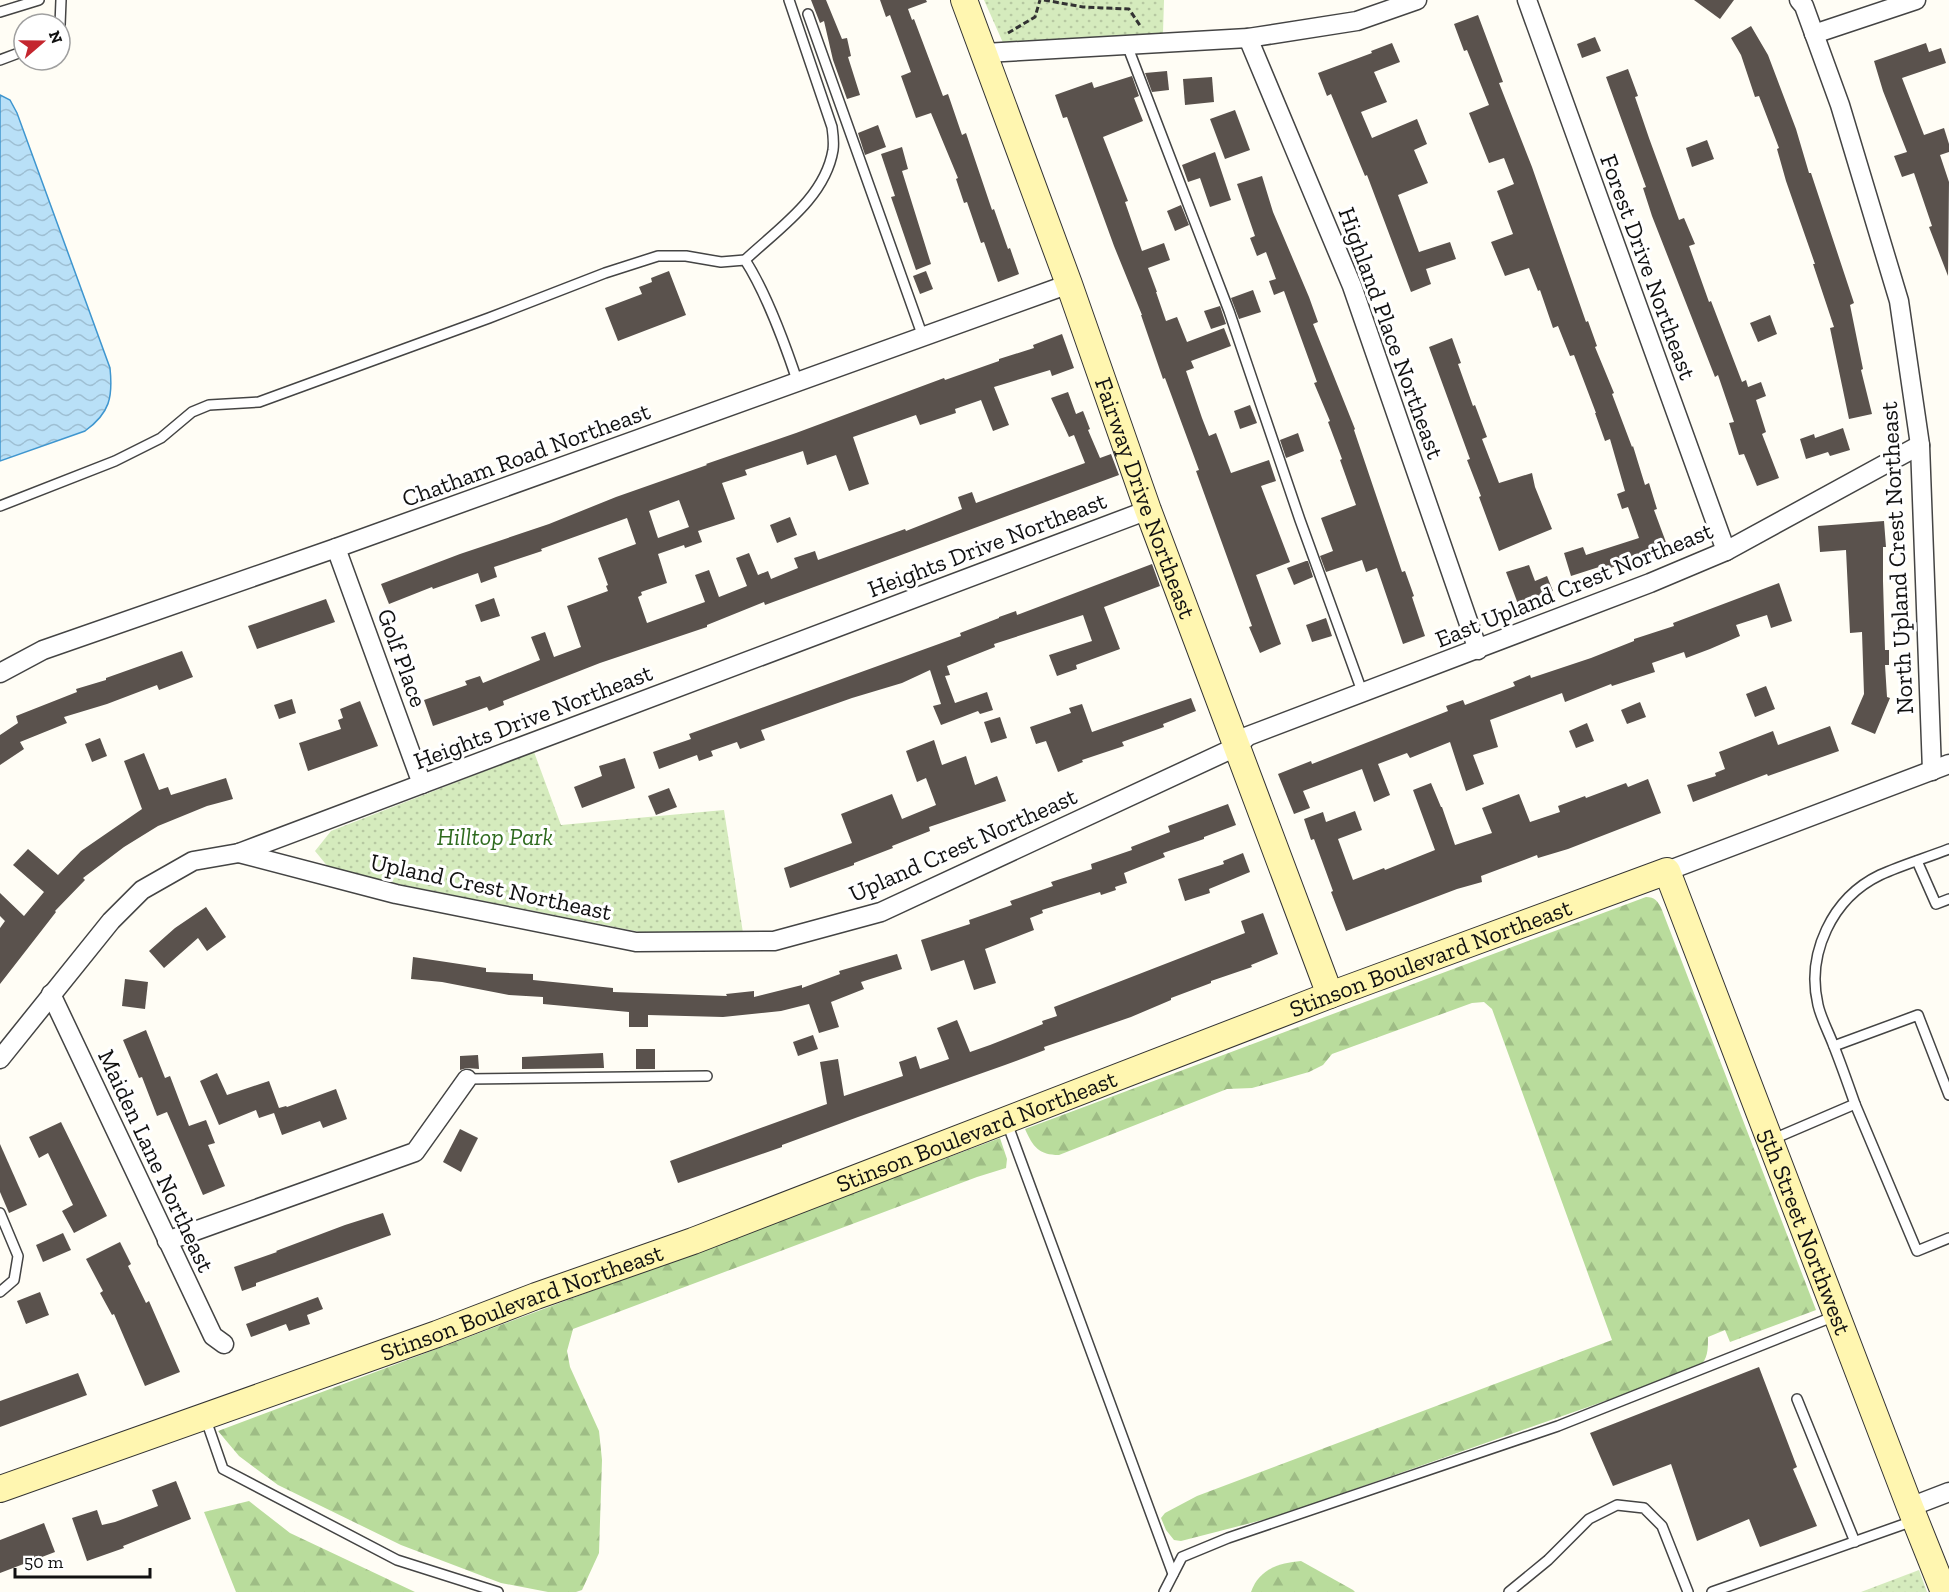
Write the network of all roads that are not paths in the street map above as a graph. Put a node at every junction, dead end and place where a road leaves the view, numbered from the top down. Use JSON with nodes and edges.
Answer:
{"nodes":[{"id":1,"x":39,"y":0,"type":"edge"},
{"id":2,"x":789,"y":0,"type":"edge"},
{"id":3,"x":964,"y":0,"type":"edge"},
{"id":4,"x":1417,"y":0,"type":"edge"},
{"id":5,"x":1527,"y":0,"type":"edge"},
{"id":6,"x":1799,"y":0,"type":"edge"},
{"id":7,"x":1916,"y":0,"type":"edge"},
{"id":8,"x":0,"y":12,"type":"edge"},
{"id":9,"x":808,"y":14,"type":"dead end"},
{"id":10,"x":1814,"y":34,"type":"junction"},
{"id":11,"x":1248,"y":38,"type":"junction"},
{"id":12,"x":1136,"y":44,"type":"junction"},
{"id":13,"x":984,"y":52,"type":"junction"},
{"id":14,"x":745,"y":260,"type":"junction"},
{"id":15,"x":1069,"y":284,"type":"junction"},
{"id":16,"x":923,"y":337,"type":"junction"},
{"id":17,"x":798,"y":383,"type":"junction"},
{"id":18,"x":1920,"y":445,"type":"junction"},
{"id":19,"x":0,"y":506,"type":"edge"},
{"id":20,"x":1148,"y":510,"type":"junction"},
{"id":21,"x":336,"y":548,"type":"junction"},
{"id":22,"x":1726,"y":550,"type":"junction"},
{"id":23,"x":1478,"y":650,"type":"junction"},
{"id":24,"x":0,"y":673,"type":"edge"},
{"id":25,"x":1363,"y":694,"type":"junction"},
{"id":26,"x":1236,"y":747,"type":"junction"},
{"id":27,"x":1940,"y":767,"type":"edge"},
{"id":28,"x":422,"y":784,"type":"junction"},
{"id":29,"x":1949,"y":849,"type":"edge"},
{"id":30,"x":239,"y":853,"type":"junction"},
{"id":31,"x":1917,"y":861,"type":"junction"},
{"id":32,"x":1667,"y":871,"type":"junction"},
{"id":33,"x":1949,"y":899,"type":"edge"},
{"id":34,"x":51,"y":994,"type":"junction"},
{"id":35,"x":1330,"y":995,"type":"junction"},
{"id":36,"x":1834,"y":1046,"type":"junction"},
{"id":37,"x":0,"y":1059,"type":"edge"},
{"id":38,"x":707,"y":1076,"type":"dead end"},
{"id":39,"x":467,"y":1079,"type":"joint"},
{"id":40,"x":1949,"y":1095,"type":"edge"},
{"id":41,"x":1855,"y":1104,"type":"junction"},
{"id":42,"x":1006,"y":1121,"type":"junction"},
{"id":43,"x":1770,"y":1141,"type":"junction"},
{"id":44,"x":0,"y":1213,"type":"edge"},
{"id":45,"x":1949,"y":1238,"type":"edge"},
{"id":46,"x":167,"y":1241,"type":"junction"},
{"id":47,"x":0,"y":1292,"type":"edge"},
{"id":48,"x":1837,"y":1316,"type":"junction"},
{"id":49,"x":224,"y":1344,"type":"dead end"},
{"id":50,"x":1797,"y":1399,"type":"dead end"},
{"id":51,"x":205,"y":1416,"type":"junction"},
{"id":52,"x":0,"y":1489,"type":"edge"},
{"id":53,"x":1949,"y":1492,"type":"edge"},
{"id":54,"x":1913,"y":1514,"type":"junction"},
{"id":55,"x":1855,"y":1542,"type":"junction"},
{"id":56,"x":1173,"y":1574,"type":"junction"},
{"id":57,"x":498,"y":1592,"type":"edge"},
{"id":58,"x":1164,"y":1592,"type":"edge"},
{"id":59,"x":1509,"y":1592,"type":"edge"},
{"id":60,"x":1688,"y":1592,"type":"edge"},
{"id":61,"x":1712,"y":1592,"type":"edge"},
{"id":62,"x":1944,"y":1592,"type":"edge"}],
"edges":[{"from":1,"to":8,"type":"lane"},
{"from":2,"to":14,"type":"lane"},
{"from":3,"to":13,"type":"street","name":"Fairway Drive Northeast"},
{"from":4,"to":11,"type":"street"},
{"from":5,"to":22,"type":"street","name":"Forest Drive Northeast"},
{"from":6,"to":10,"type":"street","name":"North Upland Crest Northeast"},
{"from":7,"to":10,"type":"street"},
{"from":9,"to":16,"type":"lane"},
{"from":10,"to":18,"type":"street","name":"North Upland Crest Northeast"},
{"from":11,"to":12,"type":"street"},
{"from":11,"to":23,"type":"street","name":"Highland Place Northeast"},
{"from":12,"to":13,"type":"street"},
{"from":12,"to":25,"type":"lane"},
{"from":13,"to":15,"type":"street","name":"Fairway Drive Northeast"},
{"from":14,"to":17,"type":"lane"},
{"from":14,"to":19,"type":"lane"},
{"from":15,"to":16,"type":"street","name":"Chatham Road Northeast"},
{"from":15,"to":20,"type":"street","name":"Fairway Drive Northeast"},
{"from":16,"to":17,"type":"street","name":"Chatham Road Northeast"},
{"from":17,"to":21,"type":"street","name":"Chatham Road Northeast"},
{"from":18,"to":22,"type":"street","name":"East Upland Crest Northeast"},
{"from":18,"to":27,"type":"street","name":"North Upland Crest Northeast"},
{"from":20,"to":26,"type":"street","name":"Fairway Drive Northeast"},
{"from":20,"to":28,"type":"street","name":"Heights Drive Northeast"},
{"from":21,"to":24,"type":"street","name":"Chatham Road Northeast"},
{"from":21,"to":28,"type":"street","name":"Golf Place"},
{"from":22,"to":23,"type":"street","name":"East Upland Crest Northeast"},
{"from":23,"to":25,"type":"street","name":"East Upland Crest Northeast"},
{"from":25,"to":26,"type":"street","name":"East Upland Crest Northeast"},
{"from":26,"to":30,"type":"street","name":"Upland Crest Northeast"},
{"from":26,"to":35,"type":"street","name":"Fairway Drive Northeast"},
{"from":27,"to":32,"type":"street","name":"Stinson Boulevard Northeast"},
{"from":28,"to":30,"type":"street","name":"Heights Drive Northeast"},
{"from":29,"to":31,"type":"lane"},
{"from":30,"to":34,"type":"street","name":"Heights Drive Northeast"},
{"from":31,"to":33,"type":"lane"},
{"from":31,"to":36,"type":"lane"},
{"from":32,"to":35,"type":"street","name":"Stinson Boulevard Northeast"},
{"from":32,"to":43,"type":"street","name":"5th Street Northwest"},
{"from":34,"to":37,"type":"street","name":"Heights Drive Northeast"},
{"from":34,"to":46,"type":"street","name":"Maiden Lane Northeast"},
{"from":35,"to":42,"type":"street","name":"Stinson Boulevard Northeast"},
{"from":36,"to":40,"type":"lane"},
{"from":36,"to":41,"type":"lane"},
{"from":38,"to":39,"type":"lane"},
{"from":39,"to":46,"type":"street"},
{"from":41,"to":43,"type":"lane"},
{"from":41,"to":45,"type":"lane"},
{"from":42,"to":51,"type":"street","name":"Stinson Boulevard Northeast"},
{"from":42,"to":56,"type":"lane"},
{"from":43,"to":48,"type":"street","name":"5th Street Northwest"},
{"from":44,"to":47,"type":"lane"},
{"from":46,"to":49,"type":"street","name":"Maiden Lane Northeast"},
{"from":48,"to":54,"type":"street","name":"5th Street Northwest"},
{"from":48,"to":56,"type":"lane"},
{"from":50,"to":55,"type":"lane"},
{"from":51,"to":52,"type":"street","name":"Stinson Boulevard Northeast"},
{"from":51,"to":57,"type":"lane"},
{"from":53,"to":54,"type":"street"},
{"from":54,"to":55,"type":"lane"},
{"from":54,"to":62,"type":"street","name":"5th Street Northwest"},
{"from":55,"to":61,"type":"lane"},
{"from":56,"to":58,"type":"lane"},
{"from":59,"to":60,"type":"lane"}]}
